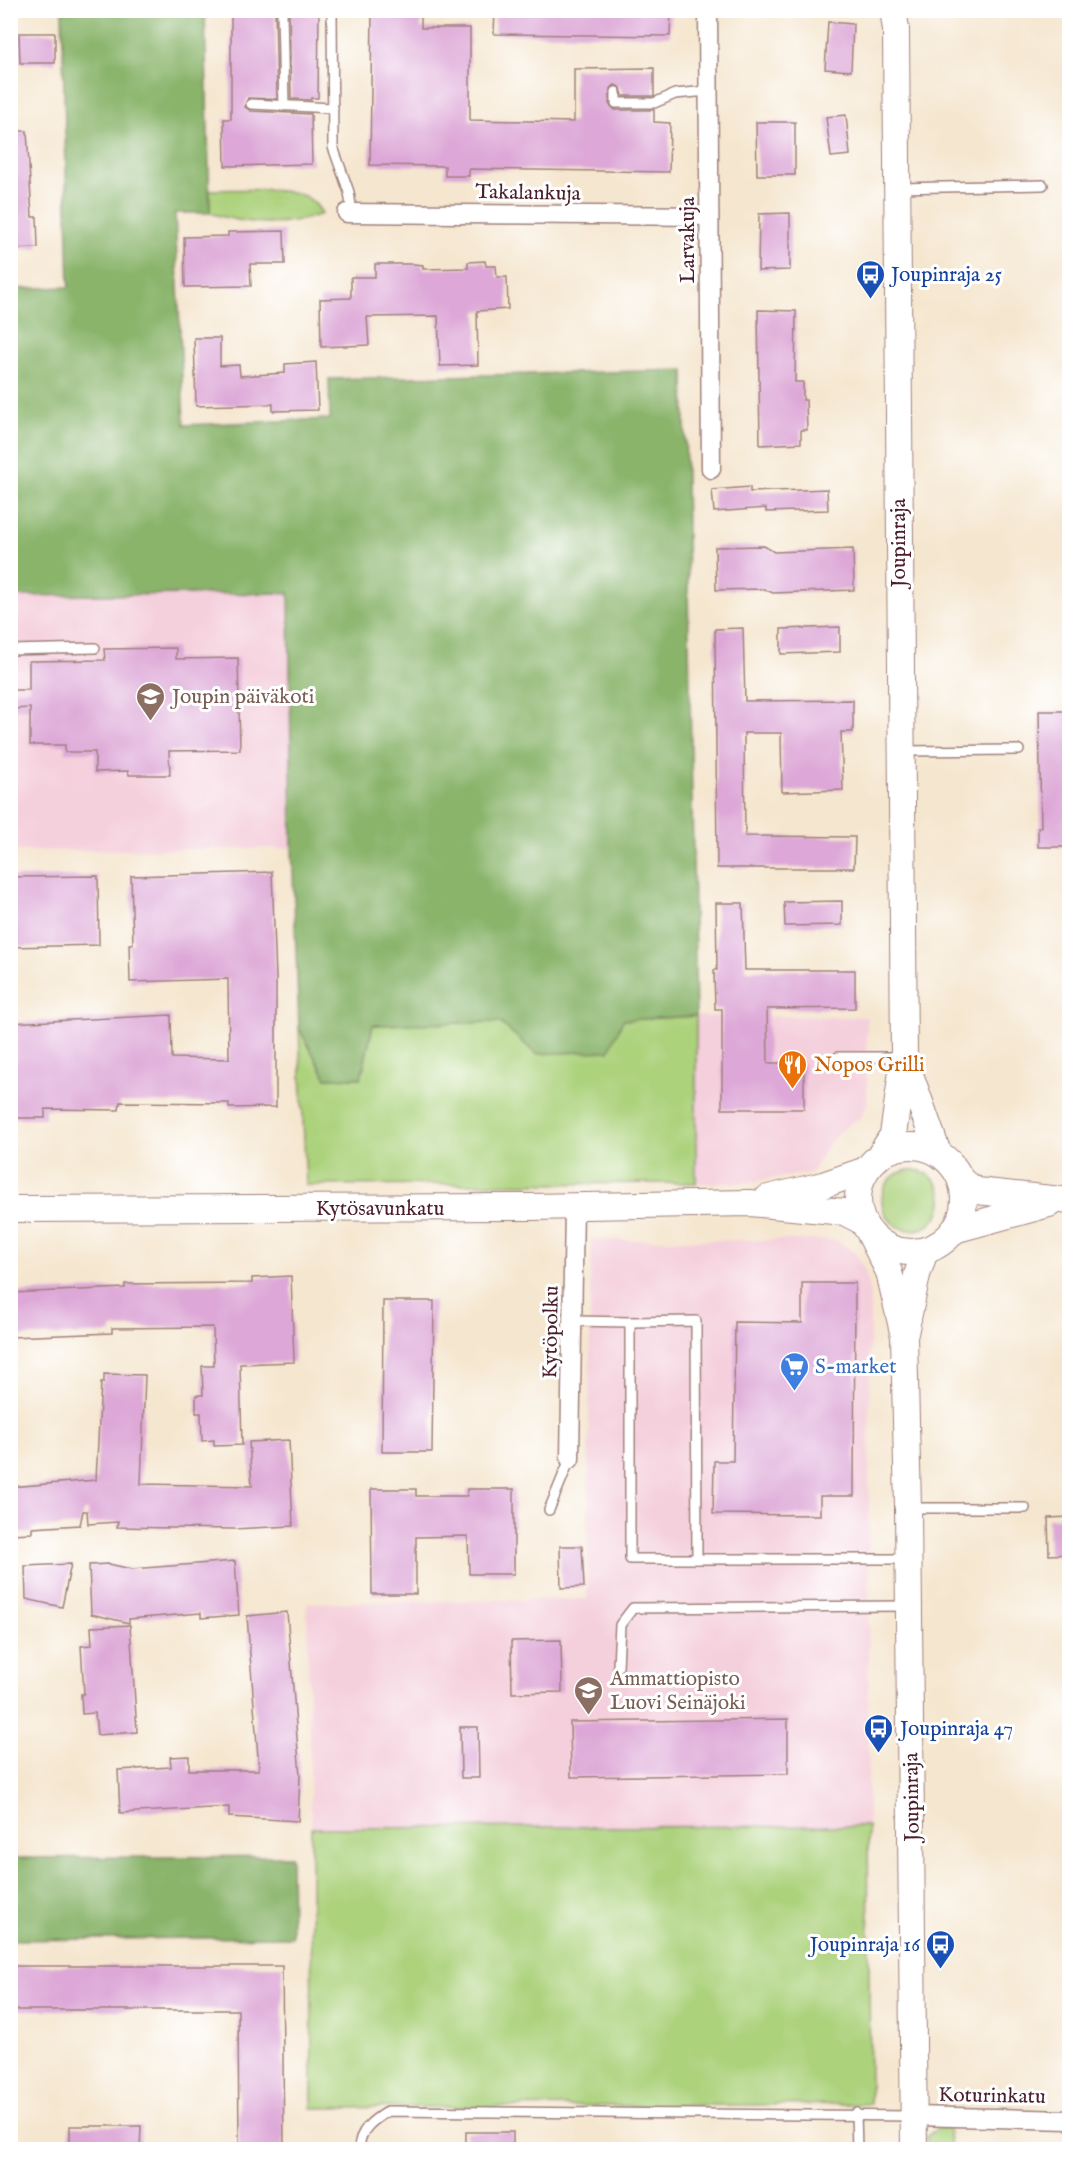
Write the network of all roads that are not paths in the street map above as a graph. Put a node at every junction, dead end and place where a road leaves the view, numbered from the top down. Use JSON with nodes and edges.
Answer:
{"nodes":[{"id":1,"x":282,"y":10,"type":"edge"},
{"id":2,"x":332,"y":10,"type":"edge"},
{"id":3,"x":708,"y":10,"type":"edge"},
{"id":4,"x":897,"y":17,"type":"edge"},
{"id":5,"x":708,"y":91,"type":"junction"},
{"id":6,"x":616,"y":92,"type":"dead end"},
{"id":7,"x":251,"y":104,"type":"dead end"},
{"id":8,"x":284,"y":106,"type":"junction"},
{"id":9,"x":333,"y":108,"type":"junction"},
{"id":10,"x":1042,"y":185,"type":"dead end"},
{"id":11,"x":896,"y":188,"type":"junction"},
{"id":12,"x":350,"y":213,"type":"joint"},
{"id":13,"x":709,"y":216,"type":"junction"},
{"id":14,"x":711,"y":470,"type":"dead end"},
{"id":15,"x":95,"y":648,"type":"dead end"},
{"id":16,"x":10,"y":650,"type":"edge"},
{"id":17,"x":1019,"y":750,"type":"dead end"},
{"id":18,"x":900,"y":752,"type":"junction"},
{"id":19,"x":838,"y":1057,"type":"dead end"},
{"id":20,"x":904,"y":1057,"type":"junction"},
{"id":21,"x":938,"y":1153,"type":"junction"},
{"id":22,"x":873,"y":1163,"type":"junction"},
{"id":23,"x":961,"y":1181,"type":"junction"},
{"id":24,"x":1066,"y":1201,"type":"edge"},
{"id":25,"x":750,"y":1203,"type":"junction"},
{"id":26,"x":574,"y":1206,"type":"junction"},
{"id":27,"x":10,"y":1209,"type":"edge"},
{"id":28,"x":866,"y":1228,"type":"junction"},
{"id":29,"x":954,"y":1230,"type":"junction"},
{"id":30,"x":925,"y":1251,"type":"junction"},
{"id":31,"x":572,"y":1321,"type":"junction"},
{"id":32,"x":630,"y":1322,"type":"junction"},
{"id":33,"x":904,"y":1336,"type":"junction"},
{"id":34,"x":570,"y":1459,"type":"joint"},
{"id":35,"x":908,"y":1508,"type":"junction"},
{"id":36,"x":1025,"y":1508,"type":"dead end"},
{"id":37,"x":549,"y":1510,"type":"dead end"},
{"id":38,"x":697,"y":1559,"type":"junction"},
{"id":39,"x":909,"y":1559,"type":"junction"},
{"id":40,"x":909,"y":1606,"type":"junction"},
{"id":41,"x":618,"y":1668,"type":"dead end"},
{"id":42,"x":856,"y":2113,"type":"junction"},
{"id":43,"x":914,"y":2116,"type":"junction"},
{"id":44,"x":1070,"y":2120,"type":"edge"},
{"id":45,"x":359,"y":2150,"type":"edge"},
{"id":46,"x":857,"y":2150,"type":"edge"},
{"id":47,"x":914,"y":2150,"type":"edge"}],
"edges":[{"from":1,"to":8,"type":"lane"},
{"from":2,"to":9,"type":"lane"},
{"from":3,"to":5,"type":"street","name":"Larvakuja"},
{"from":4,"to":11,"type":"street","name":"Joupinraja"},
{"from":5,"to":6,"type":"lane"},
{"from":5,"to":13,"type":"street","name":"Larvakuja"},
{"from":7,"to":8,"type":"lane"},
{"from":8,"to":9,"type":"lane"},
{"from":9,"to":12,"type":"lane"},
{"from":10,"to":11,"type":"lane"},
{"from":11,"to":18,"type":"street","name":"Joupinraja"},
{"from":12,"to":13,"type":"street","name":"Takalankuja"},
{"from":13,"to":14,"type":"street","name":"Larvakuja"},
{"from":15,"to":16,"type":"lane"},
{"from":17,"to":18,"type":"lane"},
{"from":18,"to":20,"type":"street","name":"Joupinraja"},
{"from":19,"to":20,"type":"lane"},
{"from":20,"to":21,"type":"street","name":"Joupinraja"},
{"from":20,"to":22,"type":"street","name":"Joupinraja"},
{"from":21,"to":22,"type":"street"},
{"from":21,"to":23,"type":"street"},
{"from":22,"to":25,"type":"street","name":"Kytösavunkatu"},
{"from":22,"to":28,"type":"street"},
{"from":23,"to":24,"type":"street"},
{"from":23,"to":29,"type":"street"},
{"from":24,"to":29,"type":"street"},
{"from":25,"to":26,"type":"street","name":"Kytösavunkatu"},
{"from":25,"to":28,"type":"street","name":"Kytösavunkatu"},
{"from":26,"to":27,"type":"street","name":"Kytösavunkatu"},
{"from":26,"to":31,"type":"street","name":"Kytöpolku"},
{"from":28,"to":30,"type":"street"},
{"from":28,"to":33,"type":"street","name":"Joupinraja"},
{"from":29,"to":30,"type":"street"},
{"from":30,"to":33,"type":"street","name":"Joupinraja"},
{"from":31,"to":32,"type":"lane"},
{"from":31,"to":34,"type":"street","name":"Kytöpolku"},
{"from":32,"to":38,"type":"lane"},
{"from":32,"to":38,"type":"lane"},
{"from":33,"to":35,"type":"street","name":"Joupinraja"},
{"from":34,"to":37,"type":"lane"},
{"from":35,"to":36,"type":"lane"},
{"from":35,"to":39,"type":"street","name":"Joupinraja"},
{"from":38,"to":39,"type":"lane"},
{"from":39,"to":40,"type":"street","name":"Joupinraja"},
{"from":40,"to":41,"type":"lane"},
{"from":40,"to":43,"type":"street","name":"Joupinraja"},
{"from":42,"to":43,"type":"lane"},
{"from":42,"to":45,"type":"lane"},
{"from":42,"to":46,"type":"lane"},
{"from":43,"to":44,"type":"street","name":"Koturinkatu"},
{"from":43,"to":47,"type":"street","name":"Joupinraja"}]}
